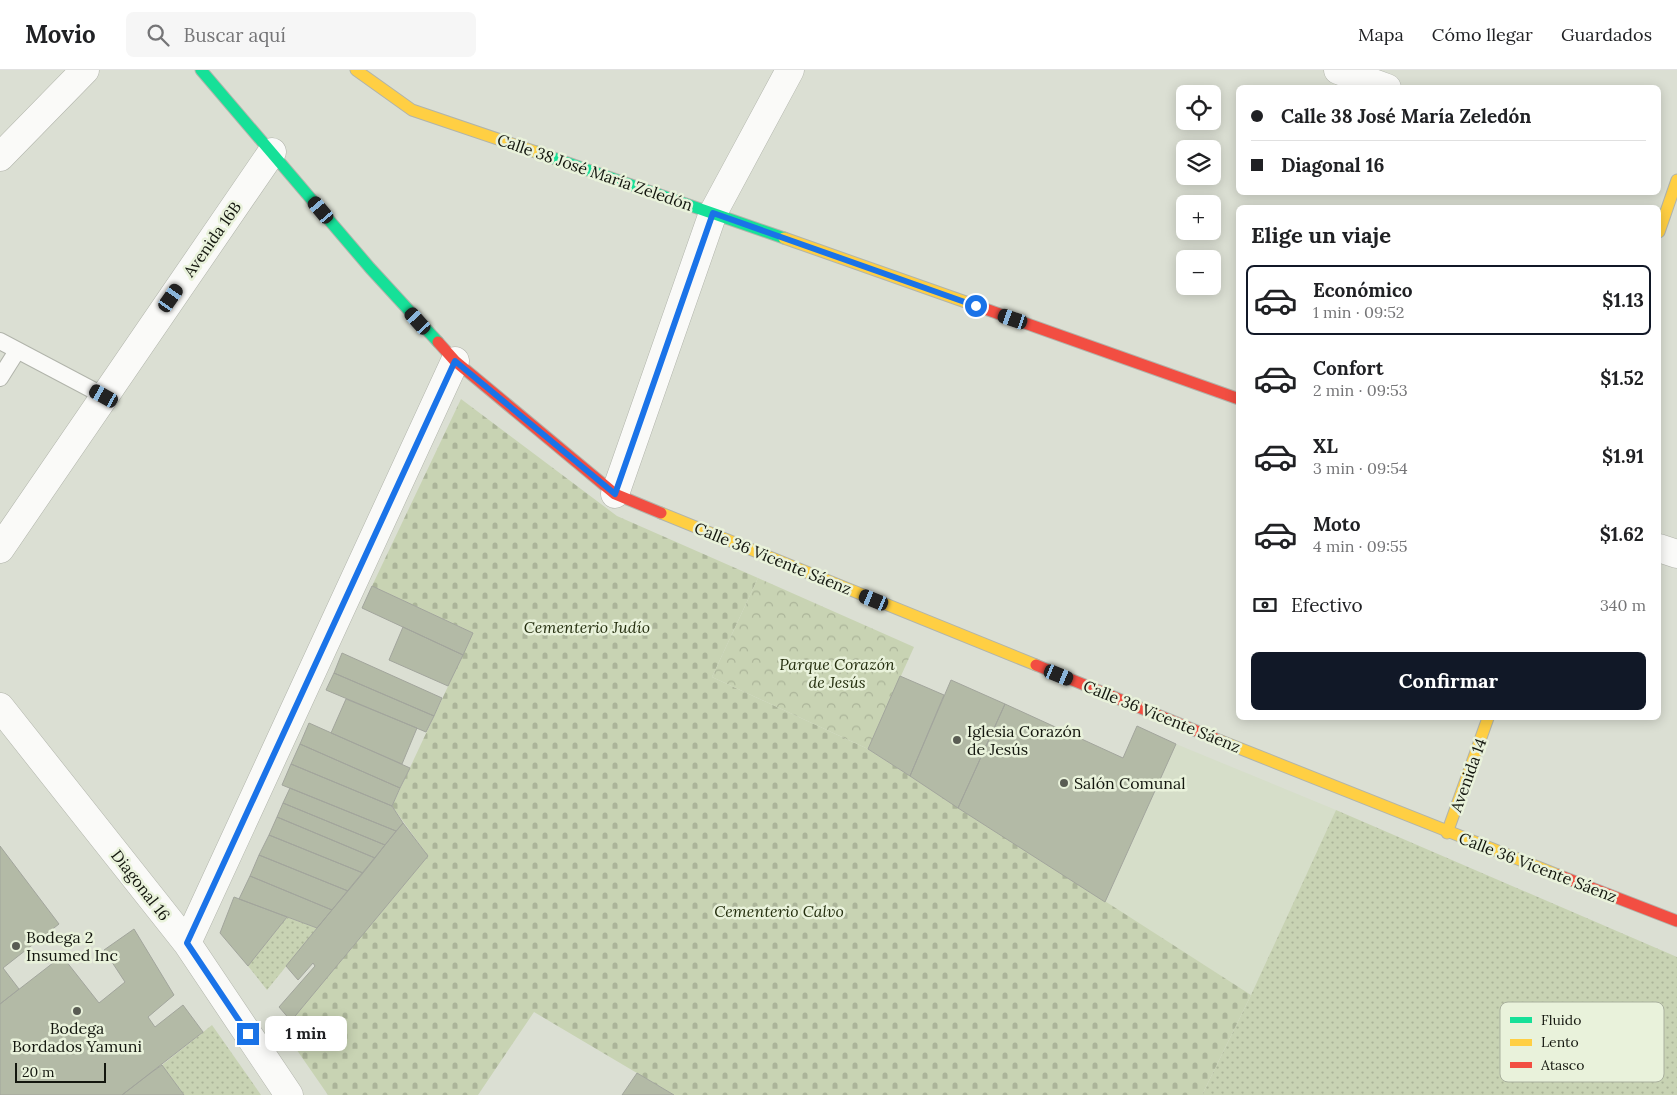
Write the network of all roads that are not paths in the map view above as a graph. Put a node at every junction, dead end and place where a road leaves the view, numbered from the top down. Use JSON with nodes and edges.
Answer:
{"nodes":[{"id":1,"x":85,"y":70,"type":"edge"},
{"id":2,"x":201,"y":70,"type":"edge"},
{"id":3,"x":356,"y":70,"type":"edge"},
{"id":4,"x":790,"y":70,"type":"edge"},
{"id":5,"x":1338,"y":70,"type":"edge"},
{"id":6,"x":1379,"y":85,"type":"edge"},
{"id":7,"x":272,"y":152,"type":"junction"},
{"id":8,"x":0,"y":157,"type":"edge"},
{"id":9,"x":1672,"y":186,"type":"edge"},
{"id":10,"x":713,"y":213,"type":"junction"},
{"id":11,"x":1661,"y":225,"type":"edge"},
{"id":12,"x":0,"y":341,"type":"edge"},
{"id":13,"x":17,"y":351,"type":"junction"},
{"id":14,"x":455,"y":361,"type":"junction"},
{"id":15,"x":0,"y":378,"type":"edge"},
{"id":16,"x":104,"y":396,"type":"junction"},
{"id":17,"x":1236,"y":398,"type":"edge"},
{"id":18,"x":615,"y":494,"type":"junction"},
{"id":19,"x":0,"y":549,"type":"edge"},
{"id":20,"x":1661,"y":549,"type":"edge"},
{"id":21,"x":1677,"y":554,"type":"edge"},
{"id":22,"x":0,"y":707,"type":"edge"},
{"id":23,"x":1487,"y":720,"type":"edge"},
{"id":24,"x":1448,"y":833,"type":"junction"},
{"id":25,"x":1677,"y":921,"type":"edge"},
{"id":26,"x":187,"y":943,"type":"junction"},
{"id":27,"x":289,"y":1095,"type":"edge"}],
"edges":[{"from":1,"to":8,"type":"street"},
{"from":2,"to":7,"type":"street","name":"Calle 36 Vicente Sáenz"},
{"from":3,"to":10,"type":"street","name":"Calle 38 José María Zeledón"},
{"from":4,"to":10,"type":"street"},
{"from":5,"to":6,"type":"street"},
{"from":7,"to":14,"type":"street","name":"Calle 36 Vicente Sáenz"},
{"from":7,"to":16,"type":"street","name":"Avenida 16B"},
{"from":9,"to":11,"type":"street"},
{"from":10,"to":17,"type":"street","name":"Calle 38 José María Zeledón"},
{"from":10,"to":18,"type":"street"},
{"from":12,"to":13,"type":"lane"},
{"from":13,"to":15,"type":"lane"},
{"from":13,"to":16,"type":"lane"},
{"from":14,"to":18,"type":"street","name":"Calle 36 Vicente Sáenz"},
{"from":14,"to":26,"type":"street"},
{"from":16,"to":19,"type":"street","name":"Avenida 16B"},
{"from":18,"to":24,"type":"street","name":"Calle 36 Vicente Sáenz"},
{"from":20,"to":21,"type":"street"},
{"from":22,"to":26,"type":"street","name":"Diagonal 16"},
{"from":23,"to":24,"type":"street","name":"Avenida 14"},
{"from":24,"to":25,"type":"street","name":"Calle 36 Vicente Sáenz"},
{"from":26,"to":27,"type":"street","name":"Diagonal 16"}]}
